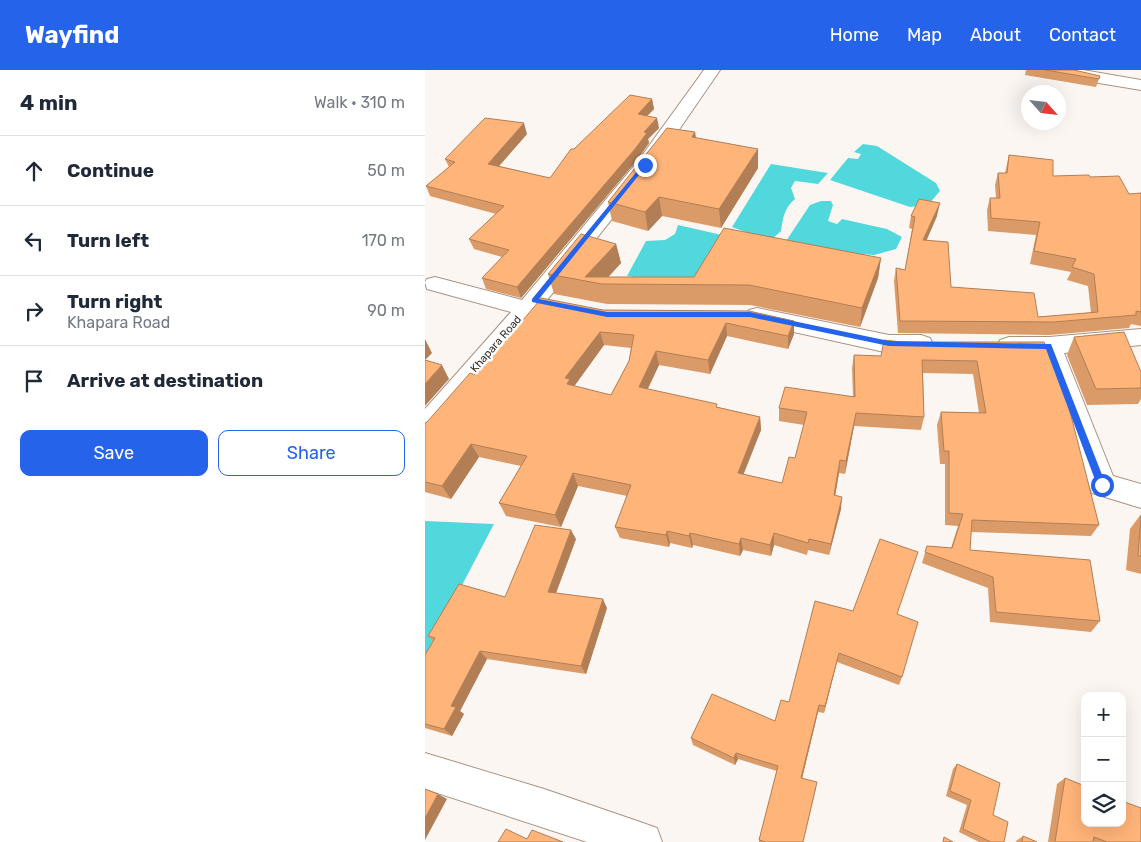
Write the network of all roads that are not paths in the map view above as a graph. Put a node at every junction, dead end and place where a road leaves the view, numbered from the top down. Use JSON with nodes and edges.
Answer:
{"nodes":[{"id":1,"x":712,"y":70,"type":"edge"},
{"id":2,"x":1065,"y":70,"type":"edge"},
{"id":3,"x":1141,"y":86,"type":"edge"},
{"id":4,"x":435,"y":284,"type":"dead end"},
{"id":5,"x":531,"y":305,"type":"junction"},
{"id":6,"x":562,"y":306,"type":"edge"},
{"id":7,"x":733,"y":314,"type":"edge"},
{"id":8,"x":1141,"y":337,"type":"edge"},
{"id":9,"x":939,"y":344,"type":"edge"},
{"id":10,"x":989,"y":345,"type":"edge"},
{"id":11,"x":1049,"y":346,"type":"junction"},
{"id":12,"x":425,"y":427,"type":"edge"},
{"id":13,"x":1141,"y":496,"type":"edge"},
{"id":14,"x":425,"y":772,"type":"edge"},
{"id":15,"x":643,"y":842,"type":"edge"}],
"edges":[{"from":1,"to":5,"type":"street","name":"Khapara Road"},
{"from":2,"to":3,"type":"street"},
{"from":4,"to":5,"type":"street"},
{"from":5,"to":6,"type":"street"},
{"from":5,"to":12,"type":"street","name":"Khapara Road"},
{"from":7,"to":9,"type":"street"},
{"from":8,"to":11,"type":"street"},
{"from":10,"to":11,"type":"street"},
{"from":11,"to":13,"type":"street"},
{"from":14,"to":15,"type":"street"}]}
